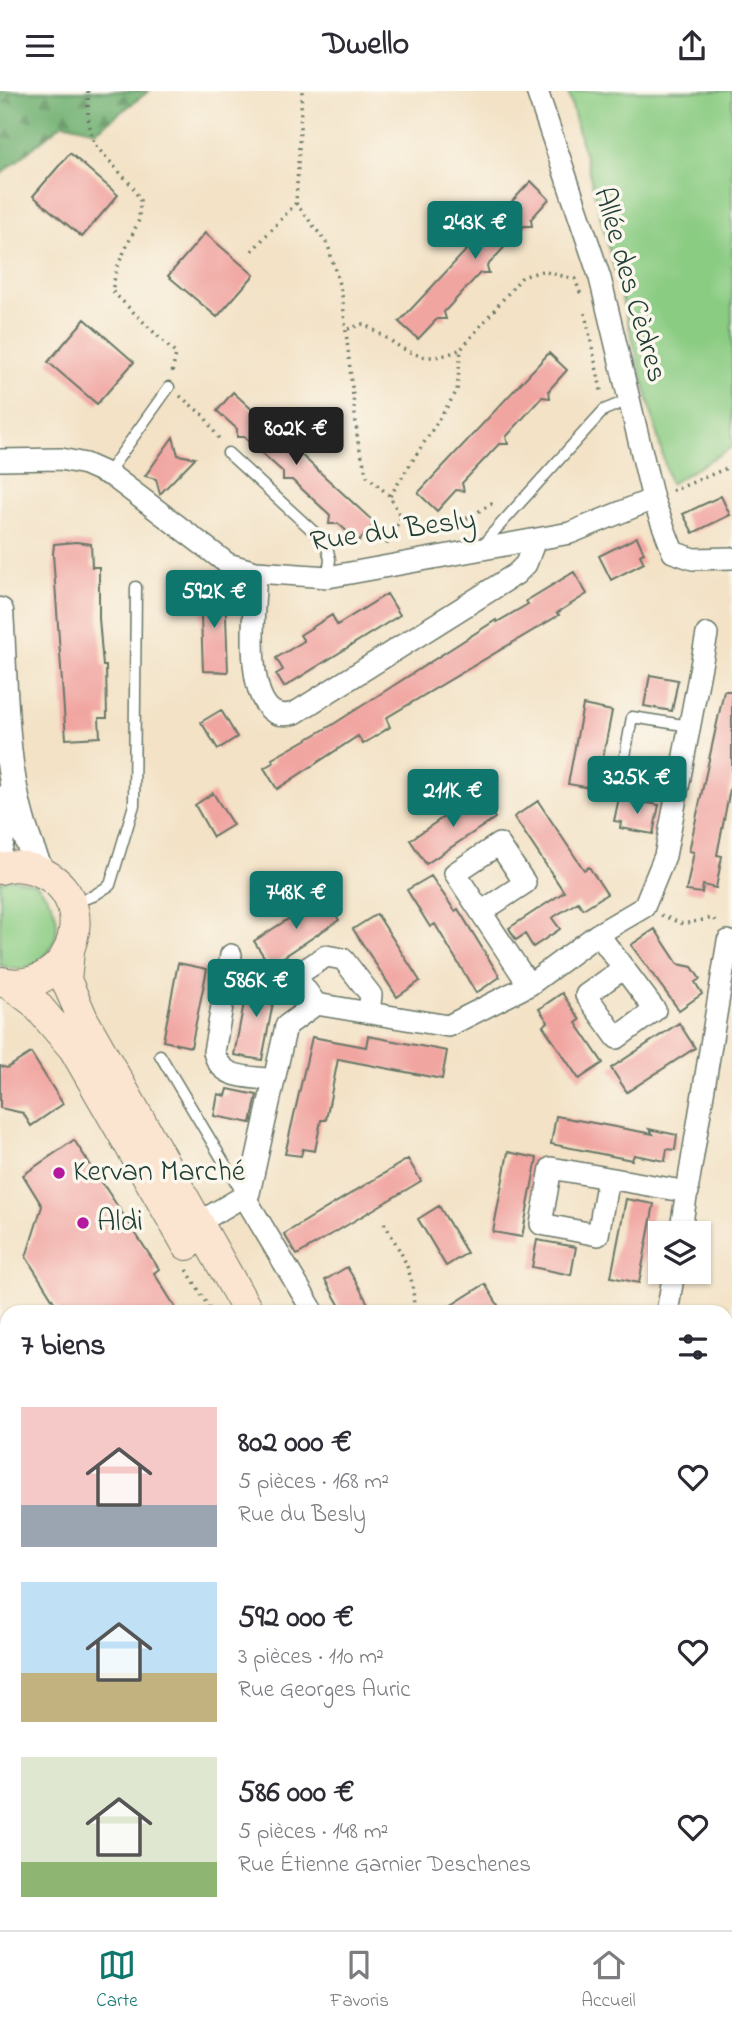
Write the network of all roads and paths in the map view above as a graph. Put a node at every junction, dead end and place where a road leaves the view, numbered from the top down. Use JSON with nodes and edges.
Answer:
{"nodes":[{"id":1,"x":89,"y":91,"type":"edge"},
{"id":2,"x":302,"y":91,"type":"edge"},
{"id":3,"x":537,"y":91,"type":"edge"},
{"id":4,"x":296,"y":203,"type":"junction"},
{"id":5,"x":252,"y":251,"type":"dead end"},
{"id":6,"x":348,"y":329,"type":"junction"},
{"id":7,"x":461,"y":349,"type":"junction"},
{"id":8,"x":169,"y":387,"type":"junction"},
{"id":9,"x":631,"y":399,"type":"junction"},
{"id":10,"x":604,"y":410,"type":"junction"},
{"id":11,"x":228,"y":453,"type":"joint"},
{"id":12,"x":0,"y":460,"type":"edge"},
{"id":13,"x":732,"y":466,"type":"edge"},
{"id":14,"x":107,"y":474,"type":"junction"},
{"id":15,"x":390,"y":496,"type":"junction"},
{"id":16,"x":653,"y":499,"type":"junction"},
{"id":17,"x":510,"y":515,"type":"junction"},
{"id":18,"x":401,"y":518,"type":"junction"},
{"id":19,"x":535,"y":540,"type":"junction"},
{"id":20,"x":484,"y":549,"type":"junction"},
{"id":21,"x":732,"y":558,"type":"edge"},
{"id":22,"x":376,"y":568,"type":"junction"},
{"id":23,"x":256,"y":572,"type":"junction"},
{"id":24,"x":328,"y":577,"type":"junction"},
{"id":25,"x":136,"y":587,"type":"dead end"},
{"id":26,"x":0,"y":611,"type":"edge"},
{"id":27,"x":707,"y":634,"type":"dead end"},
{"id":28,"x":690,"y":726,"type":"junction"},
{"id":29,"x":10,"y":773,"type":"junction"},
{"id":30,"x":676,"y":796,"type":"junction"},
{"id":31,"x":0,"y":844,"type":"edge"},
{"id":32,"x":0,"y":869,"type":"edge"},
{"id":33,"x":41,"y":871,"type":"junction"},
{"id":34,"x":71,"y":903,"type":"junction"},
{"id":35,"x":643,"y":907,"type":"junction"},
{"id":36,"x":481,"y":912,"type":"dead end"},
{"id":37,"x":598,"y":934,"type":"junction"},
{"id":38,"x":728,"y":941,"type":"joint"},
{"id":39,"x":69,"y":951,"type":"junction"},
{"id":40,"x":231,"y":954,"type":"dead end"},
{"id":41,"x":624,"y":968,"type":"dead end"},
{"id":42,"x":5,"y":983,"type":"edge"},
{"id":43,"x":529,"y":985,"type":"junction"},
{"id":44,"x":316,"y":1004,"type":"junction"},
{"id":45,"x":369,"y":1013,"type":"junction"},
{"id":46,"x":160,"y":1055,"type":"dead end"},
{"id":47,"x":274,"y":1080,"type":"junction"},
{"id":48,"x":608,"y":1178,"type":"dead end"},
{"id":49,"x":688,"y":1192,"type":"junction"},
{"id":50,"x":244,"y":1196,"type":"junction"},
{"id":51,"x":682,"y":1221,"type":"edge"},
{"id":52,"x":198,"y":1223,"type":"junction"},
{"id":53,"x":384,"y":1223,"type":"dead end"},
{"id":54,"x":672,"y":1284,"type":"edge"},
{"id":55,"x":221,"y":1305,"type":"edge"},
{"id":56,"x":244,"y":1305,"type":"edge"},
{"id":57,"x":309,"y":1305,"type":"edge"},
{"id":58,"x":414,"y":1305,"type":"edge"},
{"id":59,"x":668,"y":1305,"type":"edge"}],
"edges":[{"from":1,"to":8,"type":"path"},
{"from":2,"to":4,"type":"path"},
{"from":3,"to":9,"type":"street","name":"Allée des Cèdres"},
{"from":4,"to":5,"type":"path"},
{"from":4,"to":6,"type":"path"},
{"from":6,"to":7,"type":"path"},
{"from":6,"to":15,"type":"path"},
{"from":7,"to":10,"type":"path"},
{"from":7,"to":15,"type":"path"},
{"from":8,"to":11,"type":"path"},
{"from":8,"to":14,"type":"lane"},
{"from":9,"to":10,"type":"lane"},
{"from":9,"to":16,"type":"street","name":"Allée des Cèdres"},
{"from":10,"to":17,"type":"lane"},
{"from":11,"to":24,"type":"lane"},
{"from":12,"to":14,"type":"street","name":"Rue du Besly"},
{"from":13,"to":16,"type":"path"},
{"from":14,"to":23,"type":"street","name":"Rue du Besly"},
{"from":15,"to":18,"type":"path"},
{"from":16,"to":19,"type":"street","name":"Rue du Besly"},
{"from":16,"to":21,"type":"street","name":"Allée des Cèdres"},
{"from":17,"to":18,"type":"path"},
{"from":17,"to":20,"type":"lane"},
{"from":18,"to":22,"type":"path"},
{"from":19,"to":20,"type":"street","name":"Rue du Besly"},
{"from":19,"to":23,"type":"street"},
{"from":20,"to":22,"type":"street","name":"Rue du Besly"},
{"from":22,"to":24,"type":"street","name":"Rue du Besly"},
{"from":23,"to":24,"type":"street","name":"Rue du Besly"},
{"from":25,"to":34,"type":"lane"},
{"from":26,"to":29,"type":"street"},
{"from":27,"to":28,"type":"street"},
{"from":28,"to":30,"type":"street"},
{"from":28,"to":30,"type":"lane"},
{"from":29,"to":31,"type":"street"},
{"from":29,"to":33,"type":"street"},
{"from":30,"to":35,"type":"street"},
{"from":32,"to":33,"type":"main road"},
{"from":33,"to":34,"type":"main road"},
{"from":34,"to":39,"type":"main road"},
{"from":35,"to":37,"type":"street"},
{"from":35,"to":38,"type":"path"},
{"from":36,"to":43,"type":"street"},
{"from":37,"to":41,"type":"street"},
{"from":37,"to":43,"type":"street"},
{"from":38,"to":49,"type":"street"},
{"from":39,"to":42,"type":"main road"},
{"from":39,"to":52,"type":"main road"},
{"from":40,"to":47,"type":"street"},
{"from":42,"to":55,"type":"main road"},
{"from":43,"to":45,"type":"street"},
{"from":44,"to":45,"type":"street"},
{"from":44,"to":45,"type":"street"},
{"from":44,"to":47,"type":"street"},
{"from":46,"to":50,"type":"lane"},
{"from":47,"to":50,"type":"street"},
{"from":48,"to":49,"type":"street"},
{"from":49,"to":51,"type":"street"},
{"from":50,"to":52,"type":"street"},
{"from":50,"to":57,"type":"street"},
{"from":52,"to":56,"type":"main road"},
{"from":53,"to":58,"type":"path"},
{"from":54,"to":59,"type":"street"}]}
